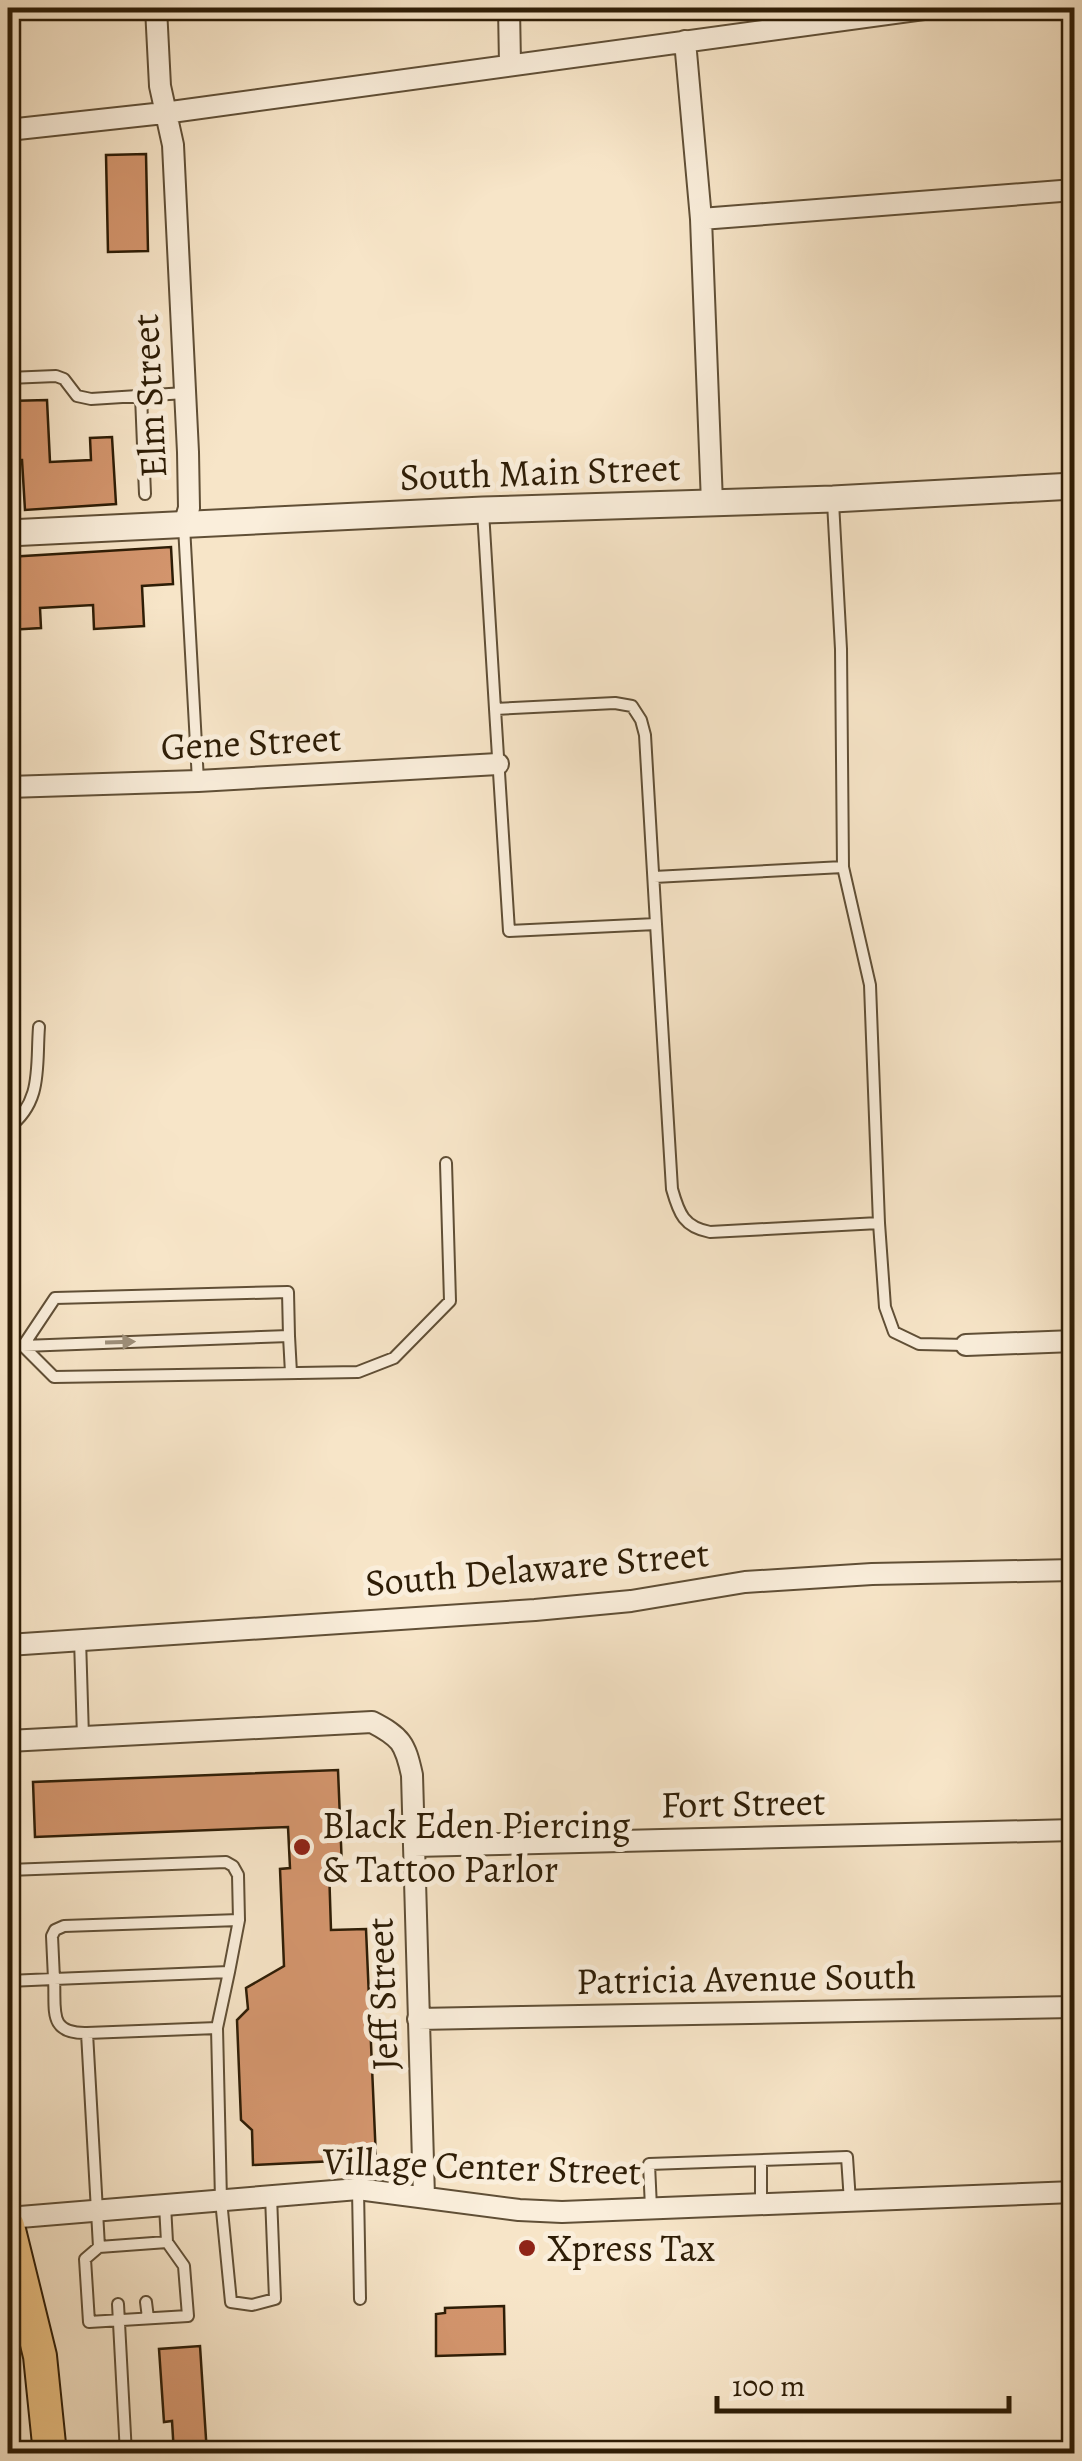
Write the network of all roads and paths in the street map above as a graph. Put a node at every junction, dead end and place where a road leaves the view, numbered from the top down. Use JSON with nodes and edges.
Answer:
{"nodes":[{"id":1,"x":156,"y":8,"type":"edge"},
{"id":2,"x":508,"y":8,"type":"edge"},
{"id":3,"x":930,"y":8,"type":"edge"},
{"id":4,"x":685,"y":41,"type":"junction"},
{"id":5,"x":510,"y":64,"type":"junction"},
{"id":6,"x":164,"y":112,"type":"junction"},
{"id":7,"x":8,"y":130,"type":"edge"},
{"id":8,"x":1074,"y":190,"type":"edge"},
{"id":9,"x":701,"y":219,"type":"junction"},
{"id":10,"x":8,"y":378,"type":"edge"},
{"id":11,"x":185,"y":393,"type":"junction"},
{"id":12,"x":141,"y":396,"type":"junction"},
{"id":13,"x":1074,"y":486,"type":"edge"},
{"id":14,"x":145,"y":494,"type":"dead end"},
{"id":15,"x":833,"y":499,"type":"junction"},
{"id":16,"x":712,"y":503,"type":"junction"},
{"id":17,"x":483,"y":510,"type":"junction"},
{"id":18,"x":184,"y":525,"type":"junction"},
{"id":19,"x":8,"y":533,"type":"edge"},
{"id":20,"x":495,"y":709,"type":"junction"},
{"id":21,"x":498,"y":764,"type":"junction"},
{"id":22,"x":198,"y":781,"type":"junction"},
{"id":23,"x":8,"y":787,"type":"edge"},
{"id":24,"x":843,"y":867,"type":"junction"},
{"id":25,"x":654,"y":877,"type":"junction"},
{"id":26,"x":656,"y":924,"type":"junction"},
{"id":27,"x":39,"y":1027,"type":"dead end"},
{"id":28,"x":8,"y":1128,"type":"edge"},
{"id":29,"x":446,"y":1163,"type":"dead end"},
{"id":30,"x":880,"y":1222,"type":"junction"},
{"id":31,"x":289,"y":1336,"type":"junction"},
{"id":32,"x":1074,"y":1341,"type":"edge"},
{"id":33,"x":8,"y":1346,"type":"edge"},
{"id":34,"x":23,"y":1346,"type":"junction"},
{"id":35,"x":966,"y":1346,"type":"joint"},
{"id":36,"x":291,"y":1373,"type":"junction"},
{"id":37,"x":1074,"y":1570,"type":"edge"},
{"id":38,"x":80,"y":1640,"type":"junction"},
{"id":39,"x":8,"y":1644,"type":"edge"},
{"id":40,"x":83,"y":1737,"type":"junction"},
{"id":41,"x":8,"y":1741,"type":"edge"},
{"id":42,"x":1074,"y":1830,"type":"edge"},
{"id":43,"x":414,"y":1846,"type":"junction"},
{"id":44,"x":8,"y":1870,"type":"edge"},
{"id":45,"x":239,"y":1920,"type":"junction"},
{"id":46,"x":229,"y":1972,"type":"junction"},
{"id":47,"x":54,"y":1979,"type":"junction"},
{"id":48,"x":8,"y":1980,"type":"edge"},
{"id":49,"x":1074,"y":2007,"type":"edge"},
{"id":50,"x":418,"y":2019,"type":"junction"},
{"id":51,"x":218,"y":2028,"type":"junction"},
{"id":52,"x":87,"y":2033,"type":"junction"},
{"id":53,"x":761,"y":2161,"type":"junction"},
{"id":54,"x":358,"y":2189,"type":"junction"},
{"id":55,"x":1074,"y":2192,"type":"edge"},
{"id":56,"x":272,"y":2196,"type":"junction"},
{"id":57,"x":424,"y":2197,"type":"junction"},
{"id":58,"x":221,"y":2200,"type":"junction"},
{"id":59,"x":850,"y":2202,"type":"junction"},
{"id":60,"x":761,"y":2205,"type":"junction"},
{"id":61,"x":165,"y":2206,"type":"junction"},
{"id":62,"x":652,"y":2209,"type":"junction"},
{"id":63,"x":96,"y":2211,"type":"junction"},
{"id":64,"x":8,"y":2218,"type":"edge"},
{"id":65,"x":8,"y":2226,"type":"edge"},
{"id":66,"x":167,"y":2242,"type":"junction"},
{"id":67,"x":142,"y":2244,"type":"junction"},
{"id":68,"x":114,"y":2246,"type":"junction"},
{"id":69,"x":99,"y":2247,"type":"junction"},
{"id":70,"x":143,"y":2259,"type":"dead end"},
{"id":71,"x":115,"y":2261,"type":"dead end"},
{"id":72,"x":360,"y":2299,"type":"dead end"},
{"id":73,"x":146,"y":2302,"type":"dead end"},
{"id":74,"x":118,"y":2304,"type":"dead end"},
{"id":75,"x":148,"y":2318,"type":"junction"},
{"id":76,"x":119,"y":2320,"type":"junction"},
{"id":77,"x":50,"y":2454,"type":"edge"},
{"id":78,"x":126,"y":2454,"type":"edge"}],
"edges":[{"from":1,"to":6,"type":"street","name":"Elm Street"},
{"from":2,"to":5,"type":"street"},
{"from":3,"to":4,"type":"street"},
{"from":4,"to":5,"type":"street"},
{"from":4,"to":9,"type":"street"},
{"from":5,"to":6,"type":"street"},
{"from":6,"to":7,"type":"street"},
{"from":6,"to":11,"type":"street","name":"Elm Street"},
{"from":8,"to":9,"type":"street"},
{"from":9,"to":16,"type":"street"},
{"from":10,"to":12,"type":"lane"},
{"from":11,"to":12,"type":"lane"},
{"from":11,"to":18,"type":"street","name":"Elm Street"},
{"from":12,"to":14,"type":"lane"},
{"from":13,"to":15,"type":"street","name":"South Main Street"},
{"from":15,"to":16,"type":"street","name":"South Main Street"},
{"from":15,"to":24,"type":"lane"},
{"from":16,"to":17,"type":"street","name":"South Main Street"},
{"from":17,"to":18,"type":"street","name":"South Main Street"},
{"from":17,"to":20,"type":"lane"},
{"from":18,"to":19,"type":"street","name":"South Main Street"},
{"from":18,"to":22,"type":"lane","name":"Elm Street"},
{"from":20,"to":21,"type":"lane"},
{"from":20,"to":25,"type":"lane"},
{"from":21,"to":22,"type":"street","name":"Gene Street"},
{"from":21,"to":26,"type":"lane"},
{"from":22,"to":23,"type":"street","name":"Gene Street"},
{"from":24,"to":25,"type":"lane"},
{"from":24,"to":30,"type":"lane"},
{"from":25,"to":26,"type":"lane"},
{"from":26,"to":30,"type":"lane"},
{"from":27,"to":28,"type":"lane"},
{"from":29,"to":36,"type":"lane"},
{"from":30,"to":35,"type":"lane"},
{"from":34,"to":31,"type":"lane","one_way":true},
{"from":31,"to":34,"type":"lane"},
{"from":31,"to":36,"type":"lane"},
{"from":32,"to":35,"type":"street"},
{"from":33,"to":34,"type":"lane"},
{"from":34,"to":36,"type":"lane"},
{"from":37,"to":38,"type":"street","name":"South Delaware Street"},
{"from":38,"to":39,"type":"street","name":"South Delaware Street"},
{"from":38,"to":40,"type":"lane"},
{"from":40,"to":41,"type":"street"},
{"from":40,"to":43,"type":"street","name":"Jeff Street"},
{"from":42,"to":43,"type":"street","name":"Fort Street"},
{"from":43,"to":50,"type":"street","name":"Jeff Street"},
{"from":44,"to":45,"type":"lane"},
{"from":45,"to":46,"type":"lane"},
{"from":45,"to":47,"type":"lane"},
{"from":46,"to":47,"type":"lane"},
{"from":46,"to":51,"type":"lane"},
{"from":47,"to":48,"type":"lane"},
{"from":47,"to":52,"type":"lane"},
{"from":49,"to":50,"type":"street","name":"Patricia Avenue South"},
{"from":50,"to":57,"type":"street","name":"Jeff Street"},
{"from":51,"to":52,"type":"lane"},
{"from":51,"to":58,"type":"lane"},
{"from":52,"to":63,"type":"lane"},
{"from":53,"to":59,"type":"lane"},
{"from":53,"to":60,"type":"lane"},
{"from":53,"to":62,"type":"lane"},
{"from":54,"to":56,"type":"street","name":"Village Center Street"},
{"from":54,"to":57,"type":"street","name":"Village Center Street"},
{"from":54,"to":72,"type":"lane"},
{"from":55,"to":59,"type":"street","name":"Village Center Street"},
{"from":56,"to":58,"type":"street","name":"Village Center Street"},
{"from":56,"to":58,"type":"lane"},
{"from":57,"to":62,"type":"street","name":"Village Center Street"},
{"from":58,"to":61,"type":"street","name":"Village Center Street"},
{"from":59,"to":60,"type":"street","name":"Village Center Street"},
{"from":60,"to":62,"type":"street","name":"Village Center Street"},
{"from":61,"to":63,"type":"street","name":"Village Center Street"},
{"from":61,"to":66,"type":"lane"},
{"from":63,"to":64,"type":"street","name":"Village Center Street"},
{"from":63,"to":69,"type":"lane"},
{"from":65,"to":77,"type":"main road"},
{"from":66,"to":67,"type":"lane"},
{"from":66,"to":75,"type":"lane"},
{"from":67,"to":68,"type":"lane"},
{"from":67,"to":70,"type":"lane"},
{"from":68,"to":69,"type":"lane"},
{"from":68,"to":71,"type":"lane"},
{"from":69,"to":76,"type":"lane"},
{"from":73,"to":75,"type":"lane"},
{"from":74,"to":76,"type":"lane"},
{"from":75,"to":76,"type":"lane"},
{"from":76,"to":78,"type":"lane"}]}
